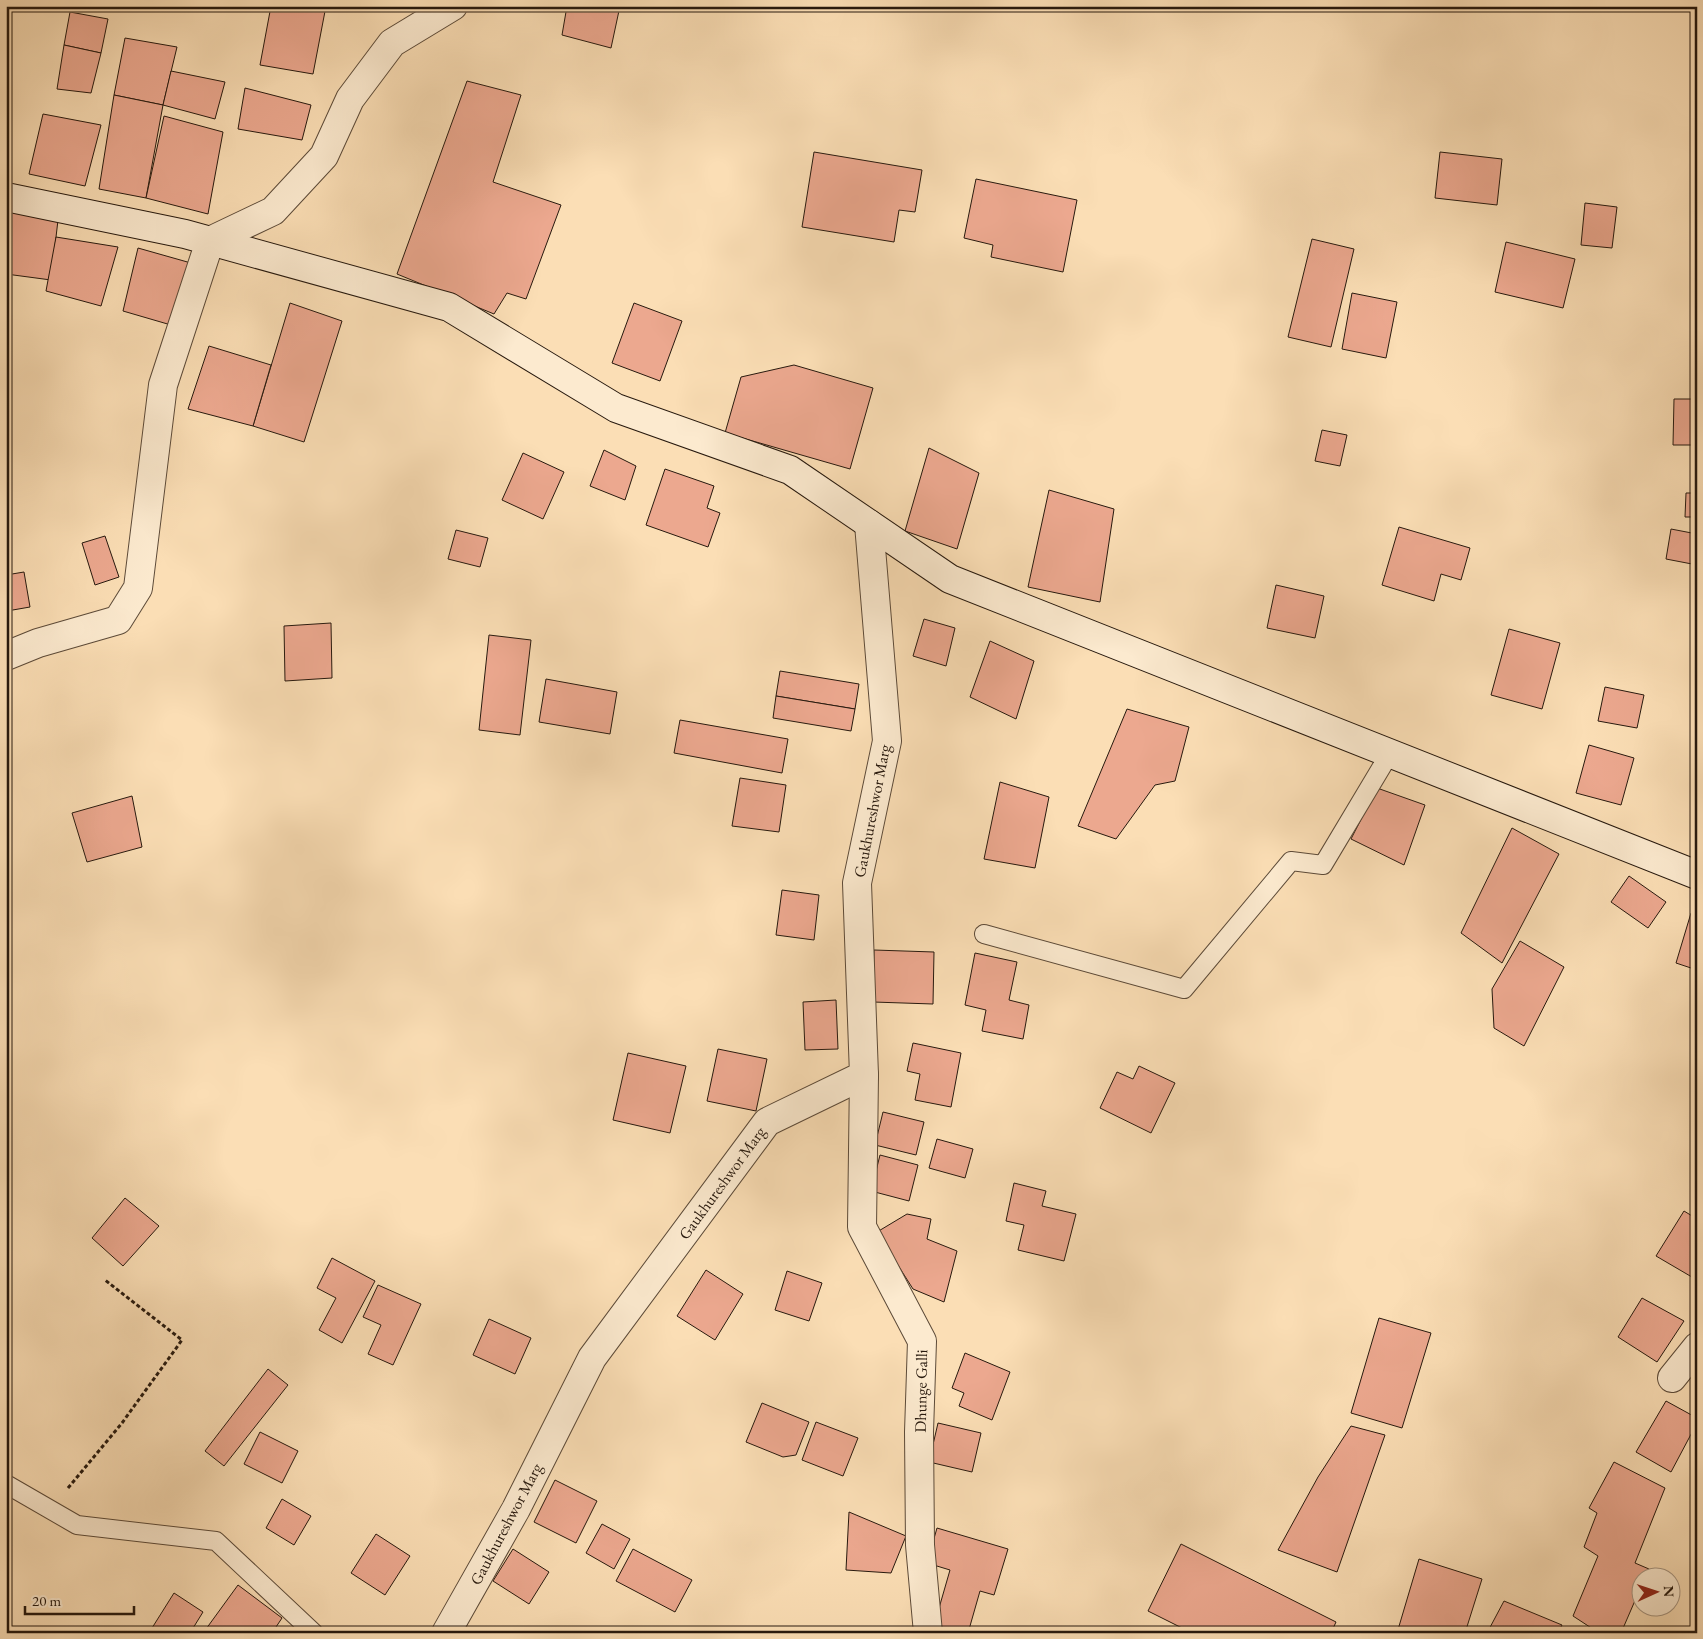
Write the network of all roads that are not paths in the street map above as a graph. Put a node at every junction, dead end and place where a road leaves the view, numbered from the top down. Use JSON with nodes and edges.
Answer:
{"nodes":[{"id":1,"x":453,"y":6,"type":"edge"},
{"id":2,"x":6,"y":197,"type":"edge"},
{"id":3,"x":210,"y":241,"type":"junction"},
{"id":4,"x":869,"y":524,"type":"junction"},
{"id":5,"x":6,"y":656,"type":"edge"},
{"id":6,"x":1390,"y":754,"type":"junction"},
{"id":7,"x":1697,"y":875,"type":"edge"},
{"id":8,"x":984,"y":934,"type":"dead end"},
{"id":9,"x":864,"y":1075,"type":"junction"},
{"id":10,"x":1697,"y":1347,"type":"edge"},
{"id":11,"x":1672,"y":1378,"type":"dead end"},
{"id":12,"x":6,"y":1484,"type":"edge"},
{"id":13,"x":314,"y":1633,"type":"edge"},
{"id":14,"x":446,"y":1633,"type":"edge"},
{"id":15,"x":928,"y":1633,"type":"edge"}],
"edges":[{"from":1,"to":3,"type":"street"},
{"from":2,"to":3,"type":"street"},
{"from":3,"to":4,"type":"street"},
{"from":3,"to":5,"type":"street"},
{"from":4,"to":6,"type":"street"},
{"from":4,"to":9,"type":"street","name":"Gaukhureshwor Marg"},
{"from":6,"to":7,"type":"street"},
{"from":6,"to":8,"type":"lane"},
{"from":9,"to":14,"type":"street","name":"Gaukhureshwor Marg"},
{"from":9,"to":15,"type":"street","name":"Dhunge Galli"},
{"from":10,"to":11,"type":"street"},
{"from":12,"to":13,"type":"lane"}]}
